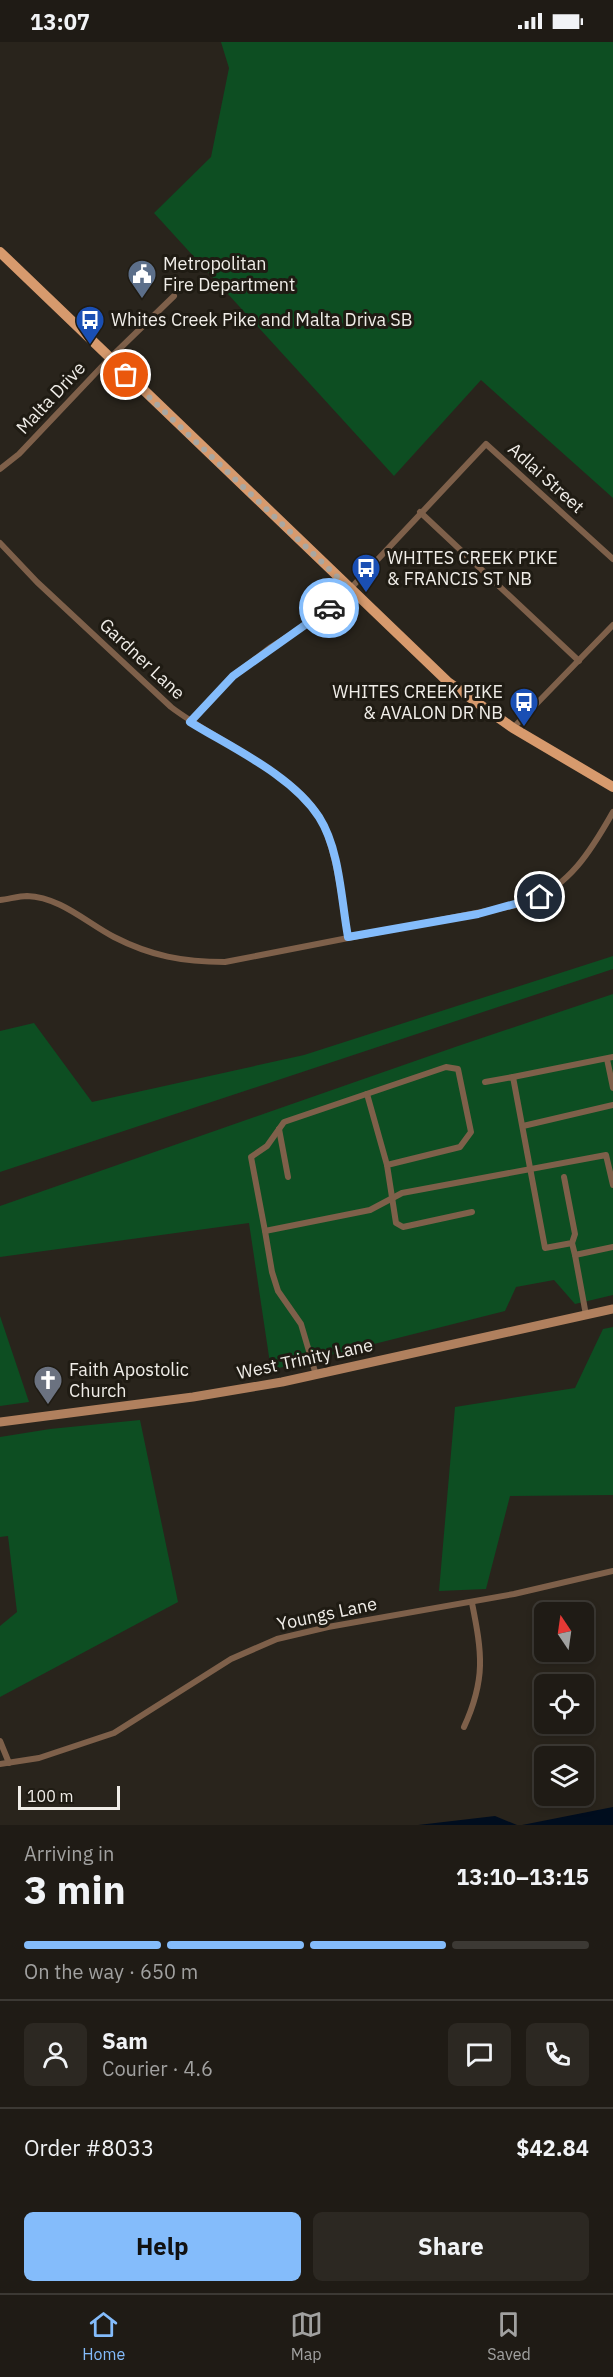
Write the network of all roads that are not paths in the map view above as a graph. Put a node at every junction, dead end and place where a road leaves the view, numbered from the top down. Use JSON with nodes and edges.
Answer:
{"nodes":[{"id":1,"x":0,"y":252,"type":"edge"},
{"id":2,"x":174,"y":296,"type":"dead end"},
{"id":3,"x":109,"y":359,"type":"junction"},
{"id":4,"x":0,"y":469,"type":"edge"},
{"id":5,"x":420,"y":512,"type":"junction"},
{"id":6,"x":0,"y":543,"type":"edge"},
{"id":7,"x":613,"y":559,"type":"edge"},
{"id":8,"x":350,"y":589,"type":"junction"},
{"id":9,"x":613,"y":625,"type":"edge"},
{"id":10,"x":579,"y":661,"type":"junction"},
{"id":11,"x":190,"y":722,"type":"junction"},
{"id":12,"x":513,"y":728,"type":"junction"},
{"id":13,"x":613,"y":787,"type":"edge"},
{"id":14,"x":613,"y":812,"type":"edge"},
{"id":15,"x":0,"y":900,"type":"edge"},
{"id":16,"x":348,"y":937,"type":"junction"},
{"id":17,"x":610,"y":1058,"type":"edge"},
{"id":18,"x":513,"y":1077,"type":"junction"},
{"id":19,"x":485,"y":1082,"type":"dead end"},
{"id":20,"x":613,"y":1088,"type":"edge"},
{"id":21,"x":367,"y":1094,"type":"junction"},
{"id":22,"x":613,"y":1105,"type":"edge"},
{"id":23,"x":523,"y":1126,"type":"junction"},
{"id":24,"x":279,"y":1129,"type":"junction"},
{"id":25,"x":610,"y":1154,"type":"edge"},
{"id":26,"x":387,"y":1165,"type":"junction"},
{"id":27,"x":531,"y":1169,"type":"junction"},
{"id":28,"x":288,"y":1177,"type":"dead end"},
{"id":29,"x":564,"y":1177,"type":"dead end"},
{"id":30,"x":613,"y":1185,"type":"edge"},
{"id":31,"x":393,"y":1198,"type":"junction"},
{"id":32,"x":472,"y":1212,"type":"dead end"},
{"id":33,"x":265,"y":1231,"type":"junction"},
{"id":34,"x":572,"y":1243,"type":"junction"},
{"id":35,"x":613,"y":1247,"type":"edge"},
{"id":36,"x":575,"y":1255,"type":"junction"},
{"id":37,"x":613,"y":1309,"type":"edge"},
{"id":38,"x":586,"y":1315,"type":"junction"},
{"id":39,"x":316,"y":1375,"type":"junction"},
{"id":40,"x":0,"y":1422,"type":"edge"},
{"id":41,"x":613,"y":1571,"type":"edge"},
{"id":42,"x":472,"y":1603,"type":"junction"},
{"id":43,"x":464,"y":1727,"type":"dead end"},
{"id":44,"x":0,"y":1741,"type":"edge"},
{"id":45,"x":9,"y":1763,"type":"junction"},
{"id":46,"x":0,"y":1764,"type":"edge"}],
"edges":[{"from":1,"to":3,"type":"main road"},
{"from":2,"to":3,"type":"street","name":"Malta Drive"},
{"from":3,"to":4,"type":"street","name":"Malta Drive"},
{"from":3,"to":8,"type":"main road"},
{"from":5,"to":7,"type":"street","name":"Adlai Street"},
{"from":5,"to":8,"type":"street"},
{"from":5,"to":10,"type":"street"},
{"from":6,"to":11,"type":"street","name":"Gardner Lane"},
{"from":8,"to":11,"type":"street"},
{"from":8,"to":12,"type":"main road"},
{"from":9,"to":10,"type":"street"},
{"from":10,"to":12,"type":"street"},
{"from":11,"to":16,"type":"street","name":"Gardner Lane"},
{"from":12,"to":13,"type":"main road"},
{"from":14,"to":16,"type":"street"},
{"from":15,"to":16,"type":"street"},
{"from":17,"to":18,"type":"street"},
{"from":17,"to":20,"type":"street"},
{"from":18,"to":19,"type":"street"},
{"from":18,"to":23,"type":"street"},
{"from":21,"to":24,"type":"street"},
{"from":21,"to":26,"type":"street"},
{"from":21,"to":26,"type":"street"},
{"from":22,"to":23,"type":"street"},
{"from":23,"to":27,"type":"street"},
{"from":24,"to":28,"type":"street"},
{"from":24,"to":33,"type":"street"},
{"from":25,"to":27,"type":"street"},
{"from":25,"to":30,"type":"street"},
{"from":26,"to":31,"type":"street"},
{"from":27,"to":31,"type":"street"},
{"from":27,"to":34,"type":"street"},
{"from":29,"to":34,"type":"street"},
{"from":31,"to":32,"type":"street"},
{"from":31,"to":33,"type":"street"},
{"from":33,"to":39,"type":"street"},
{"from":34,"to":36,"type":"street"},
{"from":35,"to":36,"type":"street"},
{"from":36,"to":38,"type":"street"},
{"from":37,"to":38,"type":"main road","name":"West Trinity Lane"},
{"from":38,"to":39,"type":"main road","name":"West Trinity Lane"},
{"from":39,"to":40,"type":"main road","name":"West Trinity Lane"},
{"from":41,"to":42,"type":"street","name":"Youngs Lane"},
{"from":42,"to":43,"type":"street"},
{"from":42,"to":45,"type":"street","name":"Youngs Lane"},
{"from":44,"to":45,"type":"street"},
{"from":45,"to":46,"type":"street","name":"Youngs Lane"}]}
